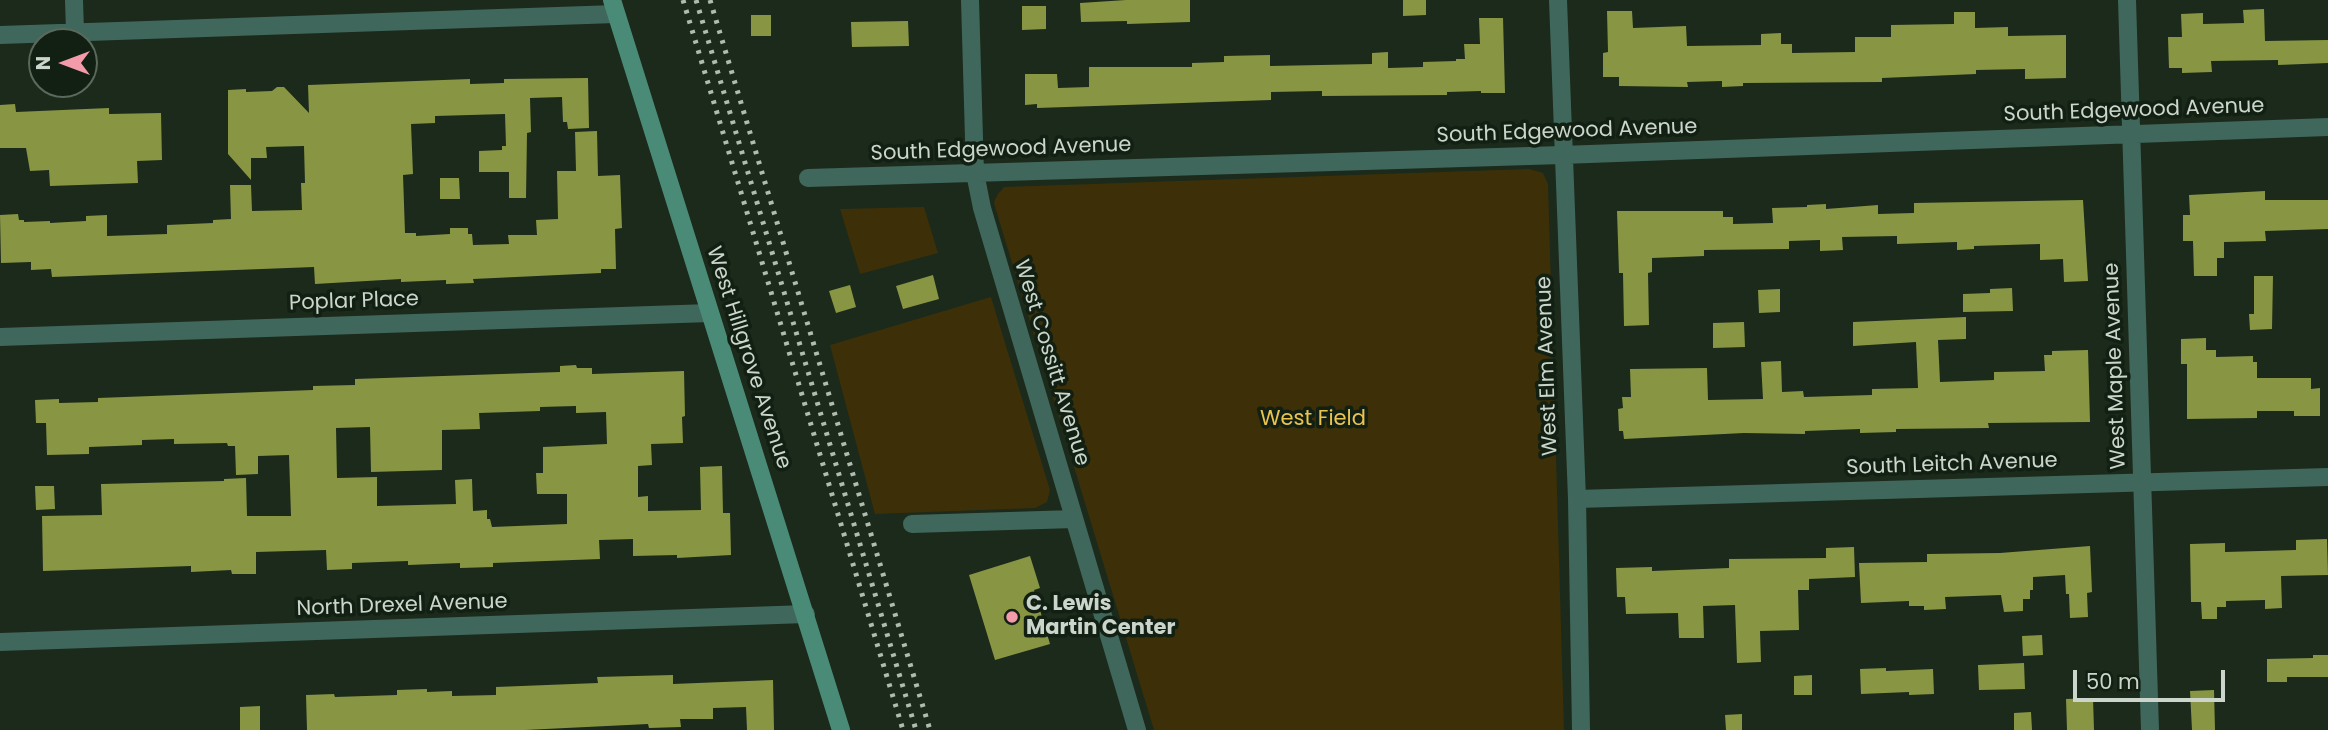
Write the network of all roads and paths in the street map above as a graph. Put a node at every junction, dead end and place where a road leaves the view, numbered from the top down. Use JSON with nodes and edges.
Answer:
{"nodes":[{"id":1,"x":74,"y":0,"type":"edge"},
{"id":2,"x":970,"y":0,"type":"edge"},
{"id":3,"x":1558,"y":0,"type":"edge"},
{"id":4,"x":2127,"y":0,"type":"edge"},
{"id":5,"x":614,"y":7,"type":"edge"},
{"id":6,"x":75,"y":28,"type":"edge"},
{"id":7,"x":98,"y":31,"type":"edge"},
{"id":8,"x":28,"y":34,"type":"edge"},
{"id":9,"x":0,"y":35,"type":"edge"},
{"id":10,"x":2328,"y":127,"type":"edge"},
{"id":11,"x":2132,"y":133,"type":"junction"},
{"id":12,"x":1562,"y":155,"type":"junction"},
{"id":13,"x":975,"y":173,"type":"junction"},
{"id":14,"x":808,"y":178,"type":"dead end"},
{"id":15,"x":710,"y":313,"type":"junction"},
{"id":16,"x":0,"y":337,"type":"edge"},
{"id":17,"x":2328,"y":477,"type":"edge"},
{"id":18,"x":2143,"y":483,"type":"junction"},
{"id":19,"x":1577,"y":499,"type":"junction"},
{"id":20,"x":1074,"y":519,"type":"junction"},
{"id":21,"x":912,"y":524,"type":"dead end"},
{"id":22,"x":806,"y":614,"type":"junction"},
{"id":23,"x":0,"y":642,"type":"edge"},
{"id":24,"x":841,"y":730,"type":"edge"},
{"id":25,"x":1137,"y":730,"type":"edge"},
{"id":26,"x":1581,"y":730,"type":"edge"},
{"id":27,"x":2150,"y":730,"type":"edge"}],
"edges":[{"from":1,"to":6,"type":"street"},
{"from":2,"to":13,"type":"street","name":"West Cossitt Avenue"},
{"from":3,"to":12,"type":"street","name":"West Elm Avenue"},
{"from":4,"to":11,"type":"street","name":"West Maple Avenue"},
{"from":5,"to":7,"type":"street"},
{"from":5,"to":15,"type":"street","name":"West Hillgrove Avenue"},
{"from":8,"to":9,"type":"street"},
{"from":10,"to":11,"type":"street","name":"South Edgewood Avenue"},
{"from":11,"to":12,"type":"street","name":"South Edgewood Avenue"},
{"from":11,"to":18,"type":"street","name":"West Maple Avenue"},
{"from":12,"to":13,"type":"street","name":"South Edgewood Avenue"},
{"from":12,"to":19,"type":"street","name":"West Elm Avenue"},
{"from":13,"to":14,"type":"street","name":"South Edgewood Avenue"},
{"from":13,"to":20,"type":"street","name":"West Cossitt Avenue"},
{"from":15,"to":16,"type":"street","name":"Poplar Place"},
{"from":15,"to":22,"type":"street","name":"West Hillgrove Avenue"},
{"from":17,"to":18,"type":"street","name":"South Leitch Avenue"},
{"from":18,"to":19,"type":"street","name":"South Leitch Avenue"},
{"from":18,"to":27,"type":"street","name":"West Maple Avenue"},
{"from":19,"to":26,"type":"street","name":"West Elm Avenue"},
{"from":20,"to":21,"type":"street"},
{"from":20,"to":25,"type":"street","name":"West Cossitt Avenue"},
{"from":22,"to":23,"type":"street","name":"North Drexel Avenue"},
{"from":22,"to":24,"type":"street","name":"West Hillgrove Avenue"}]}
